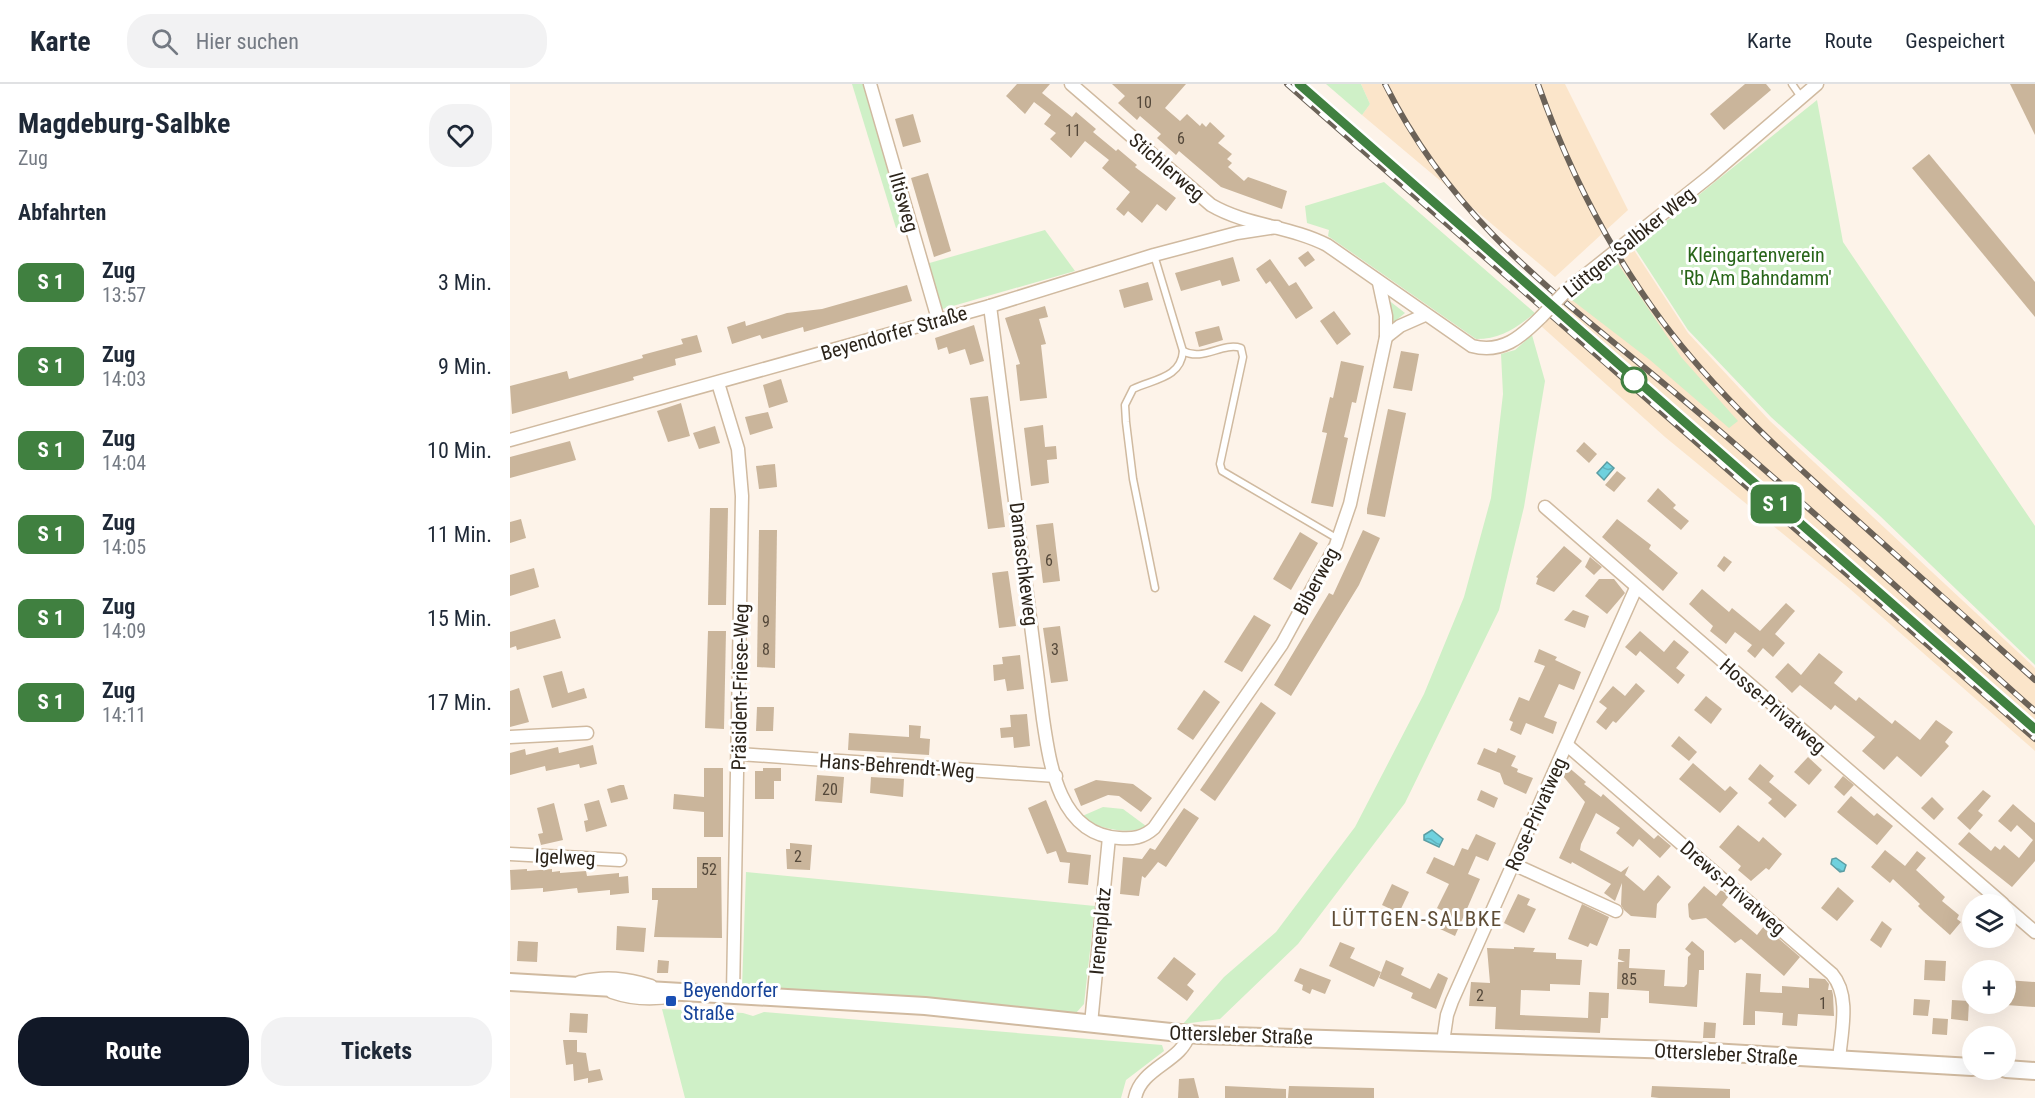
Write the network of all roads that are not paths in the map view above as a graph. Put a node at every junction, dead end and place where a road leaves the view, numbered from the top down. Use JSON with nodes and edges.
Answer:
{"nodes":[{"id":1,"x":870,"y":84,"type":"edge"},
{"id":2,"x":1071,"y":84,"type":"edge"},
{"id":3,"x":1792,"y":84,"type":"edge"},
{"id":4,"x":1817,"y":84,"type":"edge"},
{"id":5,"x":1801,"y":97,"type":"junction"},
{"id":6,"x":1277,"y":227,"type":"junction"},
{"id":7,"x":1154,"y":255,"type":"junction"},
{"id":8,"x":1379,"y":284,"type":"junction"},
{"id":9,"x":990,"y":306,"type":"junction"},
{"id":10,"x":1425,"y":315,"type":"junction"},
{"id":11,"x":938,"y":319,"type":"junction"},
{"id":12,"x":1386,"y":337,"type":"junction"},
{"id":13,"x":1183,"y":351,"type":"junction"},
{"id":14,"x":718,"y":383,"type":"junction"},
{"id":15,"x":510,"y":440,"type":"edge"},
{"id":16,"x":1545,"y":507,"type":"dead end"},
{"id":17,"x":1338,"y":539,"type":"junction"},
{"id":18,"x":1155,"y":588,"type":"dead end"},
{"id":19,"x":1636,"y":588,"type":"junction"},
{"id":20,"x":587,"y":733,"type":"dead end"},
{"id":21,"x":510,"y":737,"type":"edge"},
{"id":22,"x":1567,"y":746,"type":"junction"},
{"id":23,"x":739,"y":754,"type":"junction"},
{"id":24,"x":1056,"y":776,"type":"junction"},
{"id":25,"x":1109,"y":837,"type":"junction"},
{"id":26,"x":510,"y":854,"type":"edge"},
{"id":27,"x":620,"y":860,"type":"dead end"},
{"id":28,"x":1513,"y":864,"type":"junction"},
{"id":29,"x":1990,"y":894,"type":"edge"},
{"id":30,"x":1616,"y":911,"type":"dead end"},
{"id":31,"x":2016,"y":916,"type":"edge"},
{"id":32,"x":2035,"y":932,"type":"edge"},
{"id":33,"x":510,"y":982,"type":"edge"},
{"id":34,"x":563,"y":985,"type":"junction"},
{"id":35,"x":599,"y":987,"type":"junction"},
{"id":36,"x":663,"y":991,"type":"junction"},
{"id":37,"x":690,"y":992,"type":"junction"},
{"id":38,"x":733,"y":994,"type":"junction"},
{"id":39,"x":1091,"y":1024,"type":"junction"},
{"id":40,"x":1189,"y":1034,"type":"junction"},
{"id":41,"x":1443,"y":1042,"type":"junction"},
{"id":42,"x":1839,"y":1060,"type":"junction"},
{"id":43,"x":1962,"y":1066,"type":"edge"},
{"id":44,"x":2016,"y":1070,"type":"edge"},
{"id":45,"x":2035,"y":1071,"type":"edge"},
{"id":46,"x":1135,"y":1098,"type":"edge"}],
"edges":[{"from":1,"to":11,"type":"street","name":"Iltisweg"},
{"from":2,"to":6,"type":"street","name":"Stichlerweg"},
{"from":3,"to":5,"type":"lane"},
{"from":4,"to":5,"type":"street","name":"Lüttgen-Salbker Weg"},
{"from":5,"to":10,"type":"street","name":"Lüttgen-Salbker Weg","bridge":true},
{"from":6,"to":7,"type":"street","name":"Beyendorfer Straße"},
{"from":6,"to":8,"type":"street","name":"Lüttgen-Salbker Weg"},
{"from":7,"to":9,"type":"street","name":"Beyendorfer Straße"},
{"from":7,"to":13,"type":"lane"},
{"from":8,"to":10,"type":"street","name":"Lüttgen-Salbker Weg"},
{"from":8,"to":12,"type":"street","name":"Biberweg"},
{"from":9,"to":11,"type":"street","name":"Beyendorfer Straße"},
{"from":9,"to":24,"type":"street","name":"Damaschkeweg"},
{"from":10,"to":12,"type":"street"},
{"from":11,"to":14,"type":"street","name":"Beyendorfer Straße"},
{"from":12,"to":17,"type":"street","name":"Biberweg"},
{"from":13,"to":17,"type":"lane"},
{"from":13,"to":18,"type":"lane"},
{"from":14,"to":15,"type":"street","name":"Beyendorfer Straße"},
{"from":14,"to":23,"type":"street","name":"Präsident-Friese-Weg"},
{"from":16,"to":19,"type":"street","name":"Hosse-Privatweg"},
{"from":17,"to":25,"type":"street","name":"Biberweg"},
{"from":19,"to":22,"type":"street","name":"Rose-Privatweg"},
{"from":19,"to":29,"type":"street","name":"Hosse-Privatweg"},
{"from":20,"to":21,"type":"street"},
{"from":22,"to":28,"type":"street","name":"Rose-Privatweg"},
{"from":22,"to":42,"type":"street","name":"Drews-Privatweg"},
{"from":23,"to":24,"type":"street","name":"Hans-Behrendt-Weg"},
{"from":23,"to":38,"type":"street","name":"Präsident-Friese-Weg"},
{"from":24,"to":25,"type":"street","name":"Damaschkeweg"},
{"from":25,"to":39,"type":"street","name":"Irenenplatz"},
{"from":26,"to":27,"type":"street","name":"Igelweg"},
{"from":28,"to":30,"type":"street"},
{"from":28,"to":41,"type":"street","name":"Rose-Privatweg"},
{"from":31,"to":32,"type":"street","name":"Hosse-Privatweg"},
{"from":33,"to":34,"type":"main road","name":"Ottersleber Straße"},
{"from":34,"to":35,"type":"main road","name":"Ottersleber Straße"},
{"from":34,"to":36,"type":"street"},
{"from":35,"to":36,"type":"main road","name":"Ottersleber Straße"},
{"from":35,"to":37,"type":"street"},
{"from":36,"to":37,"type":"main road","name":"Ottersleber Straße"},
{"from":37,"to":38,"type":"main road","name":"Ottersleber Straße"},
{"from":38,"to":39,"type":"main road","name":"Ottersleber Straße"},
{"from":39,"to":40,"type":"main road","name":"Ottersleber Straße"},
{"from":40,"to":41,"type":"main road","name":"Ottersleber Straße"},
{"from":40,"to":46,"type":"street"},
{"from":41,"to":42,"type":"main road","name":"Ottersleber Straße"},
{"from":42,"to":43,"type":"main road","name":"Ottersleber Straße"},
{"from":44,"to":45,"type":"main road"}]}
